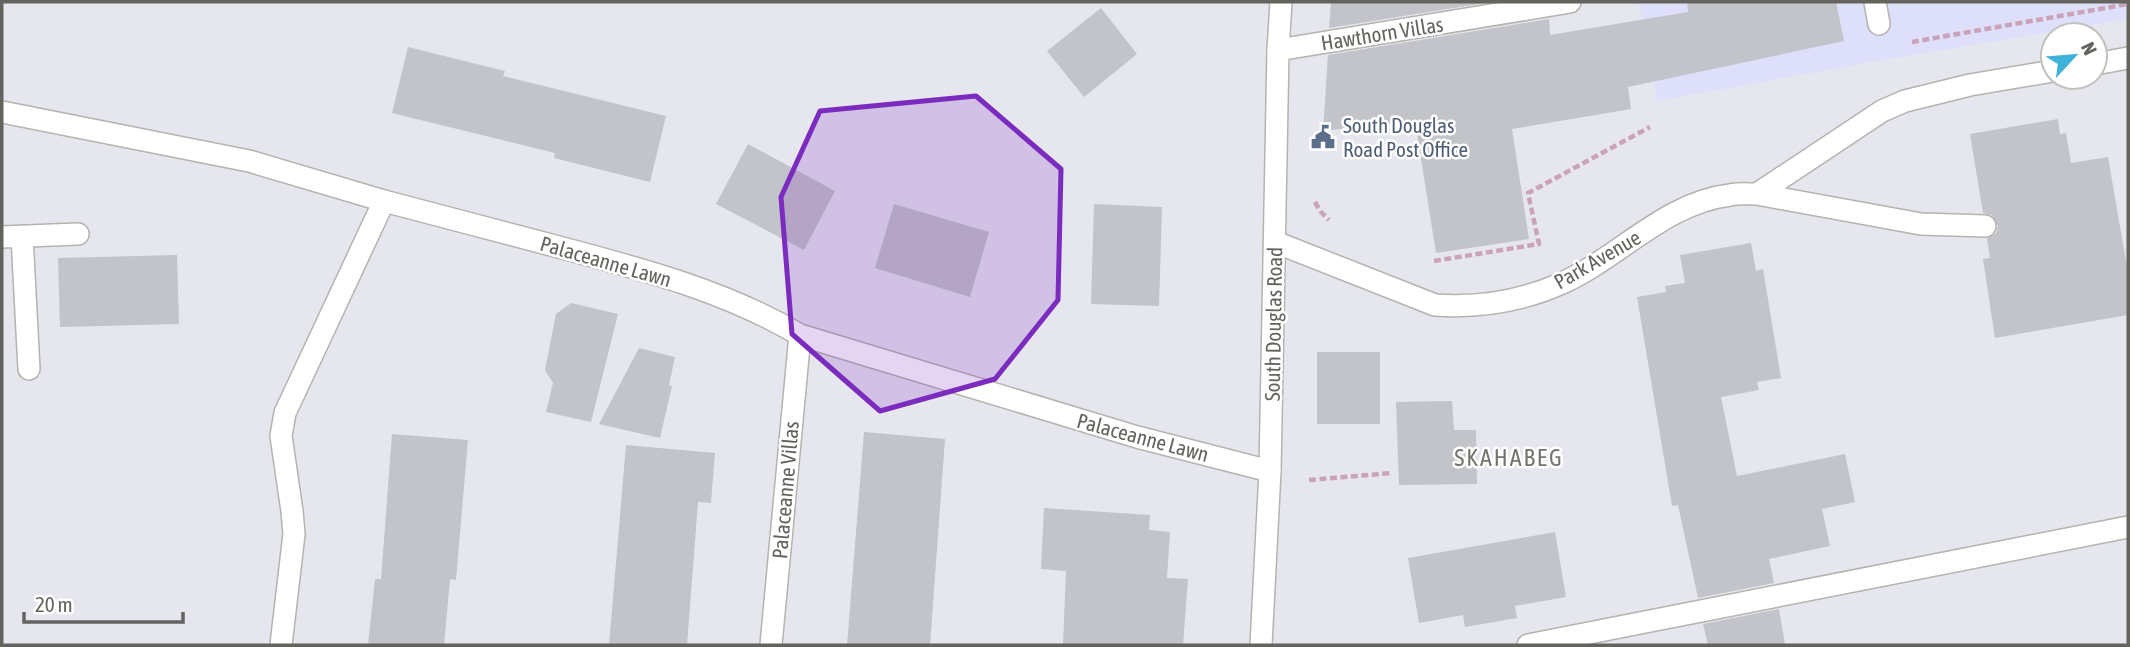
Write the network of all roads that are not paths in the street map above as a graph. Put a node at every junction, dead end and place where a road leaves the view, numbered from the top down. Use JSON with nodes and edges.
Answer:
{"nodes":[{"id":1,"x":1281,"y":2,"type":"edge"},
{"id":2,"x":1570,"y":2,"type":"edge"},
{"id":3,"x":1875,"y":2,"type":"edge"},
{"id":4,"x":1879,"y":24,"type":"road end"},
{"id":5,"x":1278,"y":50,"type":"junction"},
{"id":6,"x":2128,"y":58,"type":"edge"},
{"id":7,"x":2109,"y":61,"type":"edge"},
{"id":8,"x":2039,"y":73,"type":"edge"},
{"id":9,"x":2,"y":112,"type":"edge"},
{"id":10,"x":1757,"y":194,"type":"junction"},
{"id":11,"x":384,"y":201,"type":"junction"},
{"id":12,"x":1985,"y":226,"type":"dead end"},
{"id":13,"x":78,"y":234,"type":"dead end"},
{"id":14,"x":12,"y":237,"type":"edge"},
{"id":15,"x":1275,"y":242,"type":"junction"},
{"id":16,"x":800,"y":335,"type":"junction"},
{"id":17,"x":29,"y":369,"type":"dead end"},
{"id":18,"x":1270,"y":471,"type":"junction"},
{"id":19,"x":2128,"y":527,"type":"edge"},
{"id":20,"x":281,"y":645,"type":"edge"},
{"id":21,"x":771,"y":645,"type":"edge"},
{"id":22,"x":1261,"y":645,"type":"edge"},
{"id":23,"x":1528,"y":645,"type":"edge"}],
"edges":[{"from":1,"to":5,"type":"street","name":"South Douglas Road"},
{"from":2,"to":5,"type":"street","name":"Hawthorn Villas"},
{"from":3,"to":4,"type":"street"},
{"from":5,"to":15,"type":"street","name":"South Douglas Road"},
{"from":6,"to":7,"type":"street"},
{"from":8,"to":10,"type":"street","name":"Park Avenue"},
{"from":9,"to":11,"type":"street","name":"Palaceanne Lawn"},
{"from":10,"to":12,"type":"street","name":"Park Avenue"},
{"from":10,"to":15,"type":"street","name":"Park Avenue"},
{"from":11,"to":16,"type":"street","name":"Palaceanne Lawn"},
{"from":11,"to":20,"type":"street"},
{"from":13,"to":14,"type":"street"},
{"from":14,"to":17,"type":"street"},
{"from":15,"to":18,"type":"street","name":"South Douglas Road"},
{"from":16,"to":18,"type":"street","name":"Palaceanne Lawn"},
{"from":16,"to":21,"type":"street","name":"Palaceanne Villas"},
{"from":18,"to":22,"type":"street","name":"South Douglas Road"},
{"from":19,"to":23,"type":"street"}]}
